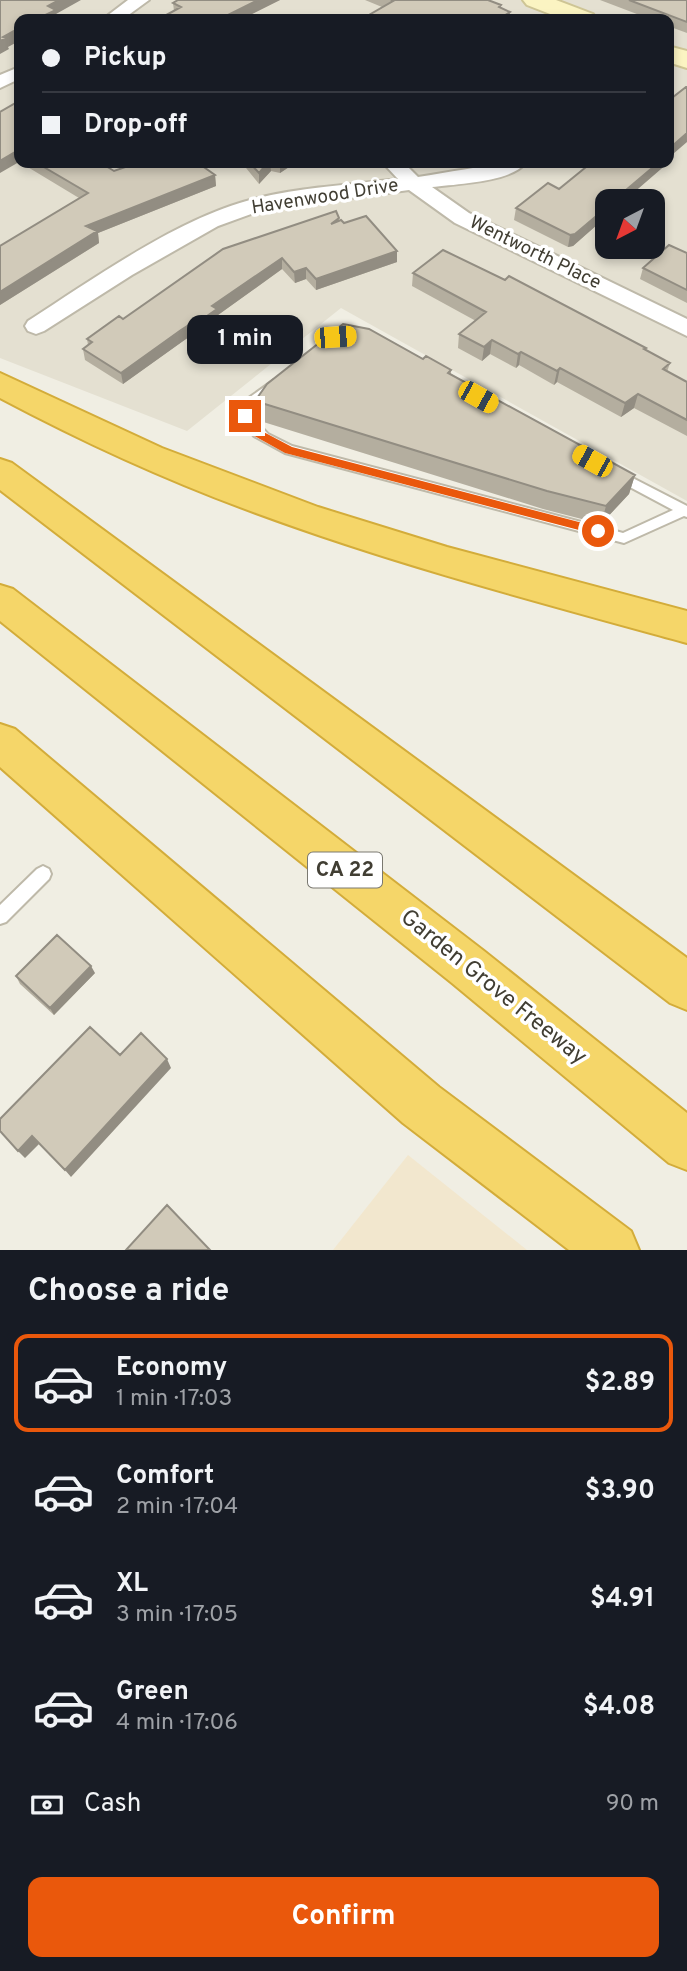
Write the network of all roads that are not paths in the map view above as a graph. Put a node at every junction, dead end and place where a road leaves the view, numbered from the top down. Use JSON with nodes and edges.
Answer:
{"nodes":[{"id":1,"x":140,"y":0,"type":"edge"},
{"id":2,"x":535,"y":0,"type":"edge"},
{"id":3,"x":119,"y":14,"type":"edge"},
{"id":4,"x":571,"y":14,"type":"edge"},
{"id":5,"x":398,"y":168,"type":"edge"},
{"id":6,"x":504,"y":168,"type":"edge"},
{"id":7,"x":414,"y":184,"type":"junction"},
{"id":8,"x":36,"y":326,"type":"dead end"},
{"id":9,"x":687,"y":328,"type":"edge"},
{"id":10,"x":281,"y":378,"type":"edge"},
{"id":11,"x":0,"y":384,"type":"edge"},
{"id":12,"x":600,"y":465,"type":"edge"},
{"id":13,"x":0,"y":472,"type":"edge"},
{"id":14,"x":685,"y":512,"type":"edge"},
{"id":15,"x":0,"y":600,"type":"edge"},
{"id":16,"x":687,"y":627,"type":"edge"},
{"id":17,"x":0,"y":742,"type":"edge"},
{"id":18,"x":43,"y":874,"type":"dead end"},
{"id":19,"x":0,"y":916,"type":"edge"},
{"id":20,"x":687,"y":987,"type":"edge"},
{"id":21,"x":687,"y":1145,"type":"edge"},
{"id":22,"x":612,"y":1250,"type":"edge"}],
"edges":[{"from":1,"to":3,"type":"street"},
{"from":2,"to":4,"type":"street"},
{"from":5,"to":7,"type":"street","name":"Wentworth Place"},
{"from":6,"to":7,"type":"street","name":"Havenwood Drive"},
{"from":7,"to":8,"type":"street","name":"Havenwood Drive"},
{"from":7,"to":9,"type":"street","name":"Wentworth Place"},
{"from":10,"to":14,"type":"lane"},
{"from":11,"to":16,"type":"highway"},
{"from":12,"to":14,"type":"lane"},
{"from":13,"to":20,"type":"highway"},
{"from":15,"to":21,"type":"highway","name":"Garden Grove Freeway","number":"CA 22"},
{"from":17,"to":22,"type":"highway"},
{"from":18,"to":19,"type":"lane"}]}
